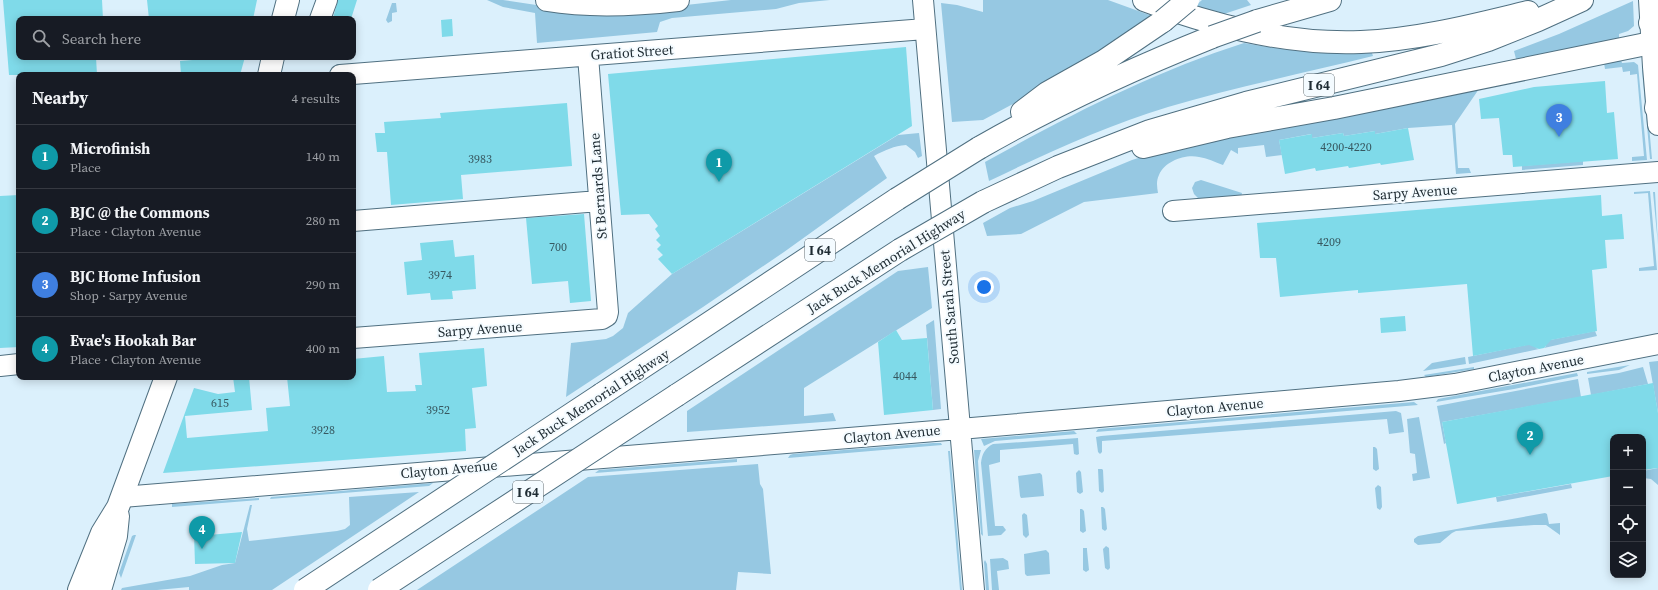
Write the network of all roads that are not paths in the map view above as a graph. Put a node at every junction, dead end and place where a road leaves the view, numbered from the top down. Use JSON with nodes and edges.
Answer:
{"nodes":[{"id":1,"x":288,"y":0,"type":"edge"},
{"id":2,"x":327,"y":0,"type":"edge"},
{"id":3,"x":547,"y":0,"type":"edge"},
{"id":4,"x":678,"y":0,"type":"edge"},
{"id":5,"x":923,"y":0,"type":"edge"},
{"id":6,"x":1144,"y":0,"type":"edge"},
{"id":7,"x":1188,"y":0,"type":"edge"},
{"id":8,"x":1330,"y":0,"type":"edge"},
{"id":9,"x":1581,"y":0,"type":"edge"},
{"id":10,"x":1649,"y":0,"type":"edge"},
{"id":11,"x":284,"y":16,"type":"edge"},
{"id":12,"x":321,"y":16,"type":"edge"},
{"id":13,"x":925,"y":29,"type":"junction"},
{"id":14,"x":1653,"y":30,"type":"edge"},
{"id":15,"x":588,"y":56,"type":"junction"},
{"id":16,"x":272,"y":60,"type":"edge"},
{"id":17,"x":270,"y":72,"type":"edge"},
{"id":18,"x":356,"y":74,"type":"edge"},
{"id":19,"x":1657,"y":110,"type":"edge"},
{"id":20,"x":999,"y":136,"type":"junction"},
{"id":21,"x":1058,"y":167,"type":"junction"},
{"id":22,"x":1658,"y":172,"type":"edge"},
{"id":23,"x":599,"y":201,"type":"junction"},
{"id":24,"x":1173,"y":210,"type":"dead end"},
{"id":25,"x":356,"y":220,"type":"edge"},
{"id":26,"x":607,"y":316,"type":"joint"},
{"id":27,"x":356,"y":338,"type":"edge"},
{"id":28,"x":1658,"y":344,"type":"edge"},
{"id":29,"x":16,"y":364,"type":"edge"},
{"id":30,"x":0,"y":366,"type":"edge"},
{"id":31,"x":165,"y":380,"type":"edge"},
{"id":32,"x":960,"y":429,"type":"junction"},
{"id":33,"x":120,"y":502,"type":"junction"},
{"id":34,"x":79,"y":590,"type":"edge"},
{"id":35,"x":100,"y":590,"type":"edge"},
{"id":36,"x":305,"y":590,"type":"edge"},
{"id":37,"x":379,"y":590,"type":"edge"},
{"id":38,"x":974,"y":590,"type":"edge"}],
"edges":[{"from":1,"to":11,"type":"main road"},
{"from":2,"to":12,"type":"street"},
{"from":3,"to":4,"type":"main road"},
{"from":5,"to":13,"type":"street","name":"South Sarah Street"},
{"from":6,"to":9,"type":"main road"},
{"from":7,"to":20,"type":"main road","bridge":true},
{"from":8,"to":20,"type":"main road","name":"Jack Buck Memorial Highway","number":"I 64","bridge":true},
{"from":9,"to":21,"type":"main road","name":"Jack Buck Memorial Highway","number":"I 64"},
{"from":10,"to":14,"type":"street"},
{"from":13,"to":15,"type":"street","name":"Gratiot Street"},
{"from":13,"to":32,"type":"street","name":"South Sarah Street"},
{"from":14,"to":19,"type":"street"},
{"from":14,"to":21,"type":"main road"},
{"from":15,"to":18,"type":"street","name":"Gratiot Street"},
{"from":15,"to":23,"type":"street","name":"St Bernards Lane"},
{"from":16,"to":17,"type":"main road"},
{"from":20,"to":36,"type":"main road","name":"Jack Buck Memorial Highway","number":"I 64","bridge":true},
{"from":21,"to":37,"type":"main road","name":"Jack Buck Memorial Highway","number":"I 64","bridge":true},
{"from":22,"to":24,"type":"street","name":"Sarpy Avenue"},
{"from":23,"to":25,"type":"street"},
{"from":23,"to":26,"type":"street","name":"St Bernards Lane"},
{"from":26,"to":27,"type":"street","name":"Sarpy Avenue"},
{"from":28,"to":32,"type":"street","name":"Clayton Avenue"},
{"from":29,"to":30,"type":"street"},
{"from":31,"to":33,"type":"main road"},
{"from":32,"to":33,"type":"street","name":"Clayton Avenue"},
{"from":32,"to":38,"type":"street","name":"South Sarah Street"},
{"from":33,"to":34,"type":"main road"},
{"from":33,"to":35,"type":"main road"}]}
